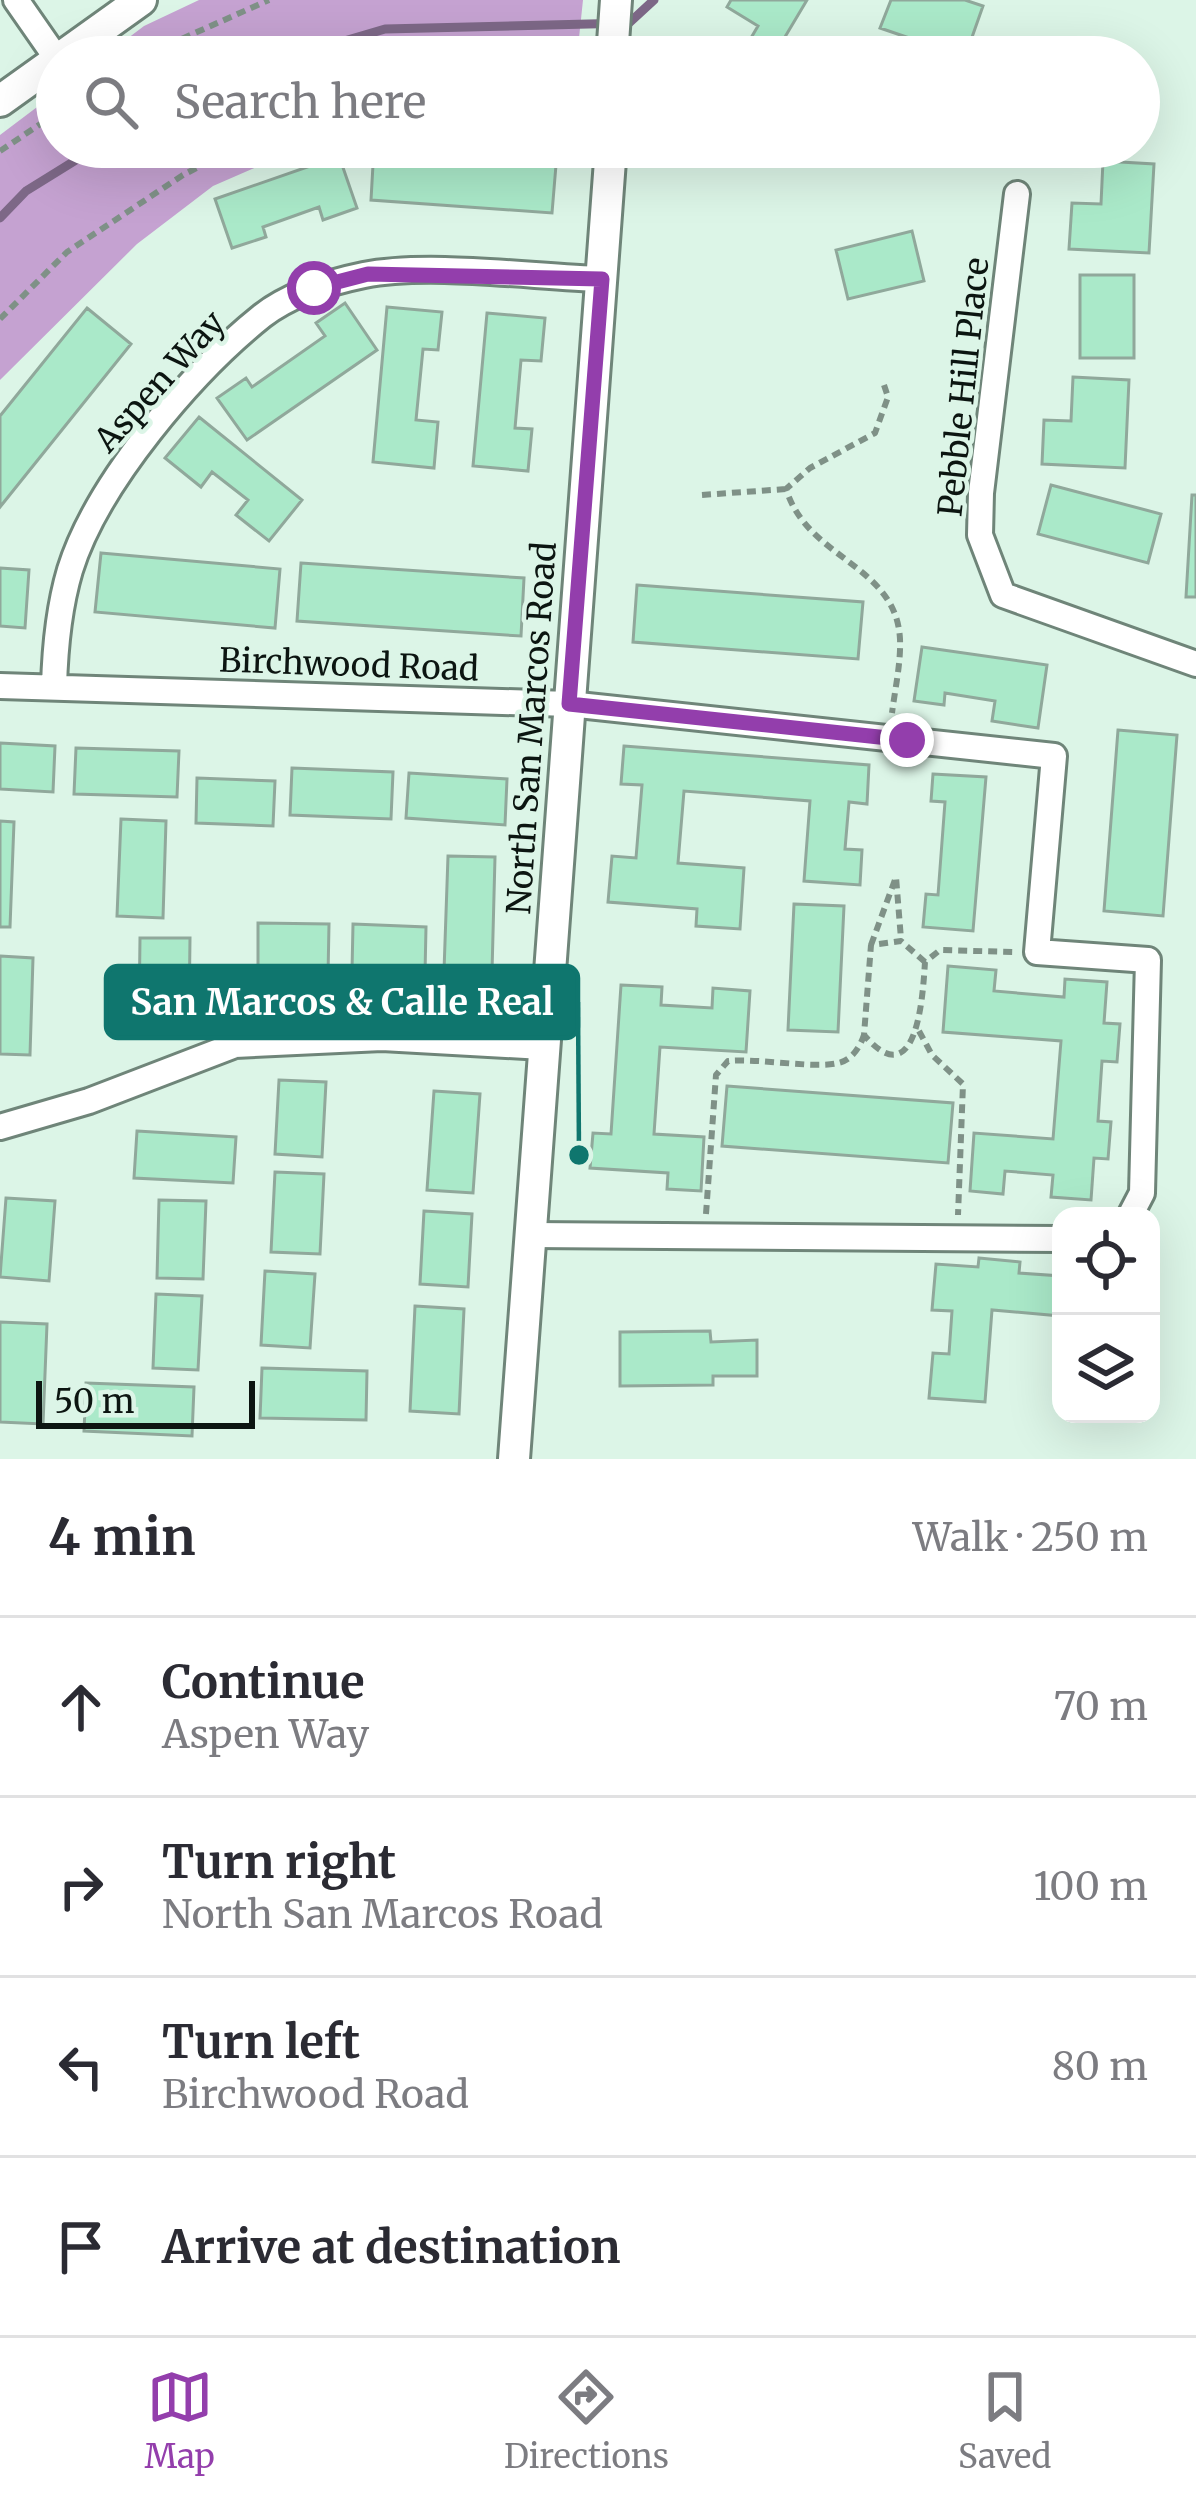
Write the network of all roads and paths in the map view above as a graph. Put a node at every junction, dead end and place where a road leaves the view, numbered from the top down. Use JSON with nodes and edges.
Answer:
{"nodes":[{"id":1,"x":16,"y":0,"type":"edge"},
{"id":2,"x":140,"y":0,"type":"edge"},
{"id":3,"x":269,"y":0,"type":"edge"},
{"id":4,"x":616,"y":0,"type":"edge"},
{"id":5,"x":41,"y":36,"type":"edge"},
{"id":6,"x":85,"y":36,"type":"edge"},
{"id":7,"x":188,"y":36,"type":"edge"},
{"id":8,"x":613,"y":36,"type":"edge"},
{"id":9,"x":36,"y":72,"type":"edge"},
{"id":10,"x":0,"y":101,"type":"edge"},
{"id":11,"x":36,"y":126,"type":"edge"},
{"id":12,"x":0,"y":151,"type":"edge"},
{"id":13,"x":196,"y":168,"type":"edge"},
{"id":14,"x":610,"y":168,"type":"edge"},
{"id":15,"x":1017,"y":194,"type":"dead end"},
{"id":16,"x":602,"y":279,"type":"junction"},
{"id":17,"x":0,"y":319,"type":"edge"},
{"id":18,"x":884,"y":385,"type":"dead end"},
{"id":19,"x":786,"y":489,"type":"junction"},
{"id":20,"x":702,"y":495,"type":"dead end"},
{"id":21,"x":1196,"y":664,"type":"edge"},
{"id":22,"x":0,"y":686,"type":"edge"},
{"id":23,"x":53,"y":687,"type":"junction"},
{"id":24,"x":569,"y":704,"type":"junction"},
{"id":25,"x":890,"y":738,"type":"junction"},
{"id":26,"x":901,"y":940,"type":"junction"},
{"id":27,"x":872,"y":945,"type":"junction"},
{"id":28,"x":1037,"y":952,"type":"junction"},
{"id":29,"x":926,"y":962,"type":"junction"},
{"id":30,"x":920,"y":1030,"type":"junction"},
{"id":31,"x":864,"y":1035,"type":"junction"},
{"id":32,"x":543,"y":1047,"type":"junction"},
{"id":33,"x":0,"y":1127,"type":"edge"},
{"id":34,"x":1135,"y":1207,"type":"edge"},
{"id":35,"x":531,"y":1235,"type":"junction"},
{"id":36,"x":704,"y":1237,"type":"junction"},
{"id":37,"x":958,"y":1238,"type":"junction"},
{"id":38,"x":1052,"y":1239,"type":"edge"},
{"id":39,"x":514,"y":1459,"type":"edge"}],
"edges":[{"from":1,"to":5,"type":"street"},
{"from":2,"to":6,"type":"street"},
{"from":3,"to":7,"type":"path"},
{"from":4,"to":8,"type":"street"},
{"from":9,"to":10,"type":"street"},
{"from":11,"to":12,"type":"path"},
{"from":13,"to":17,"type":"path"},
{"from":14,"to":16,"type":"street","name":"North San Marcos Road"},
{"from":15,"to":21,"type":"street","name":"Pebble Hill Place"},
{"from":16,"to":23,"type":"street","name":"Aspen Way"},
{"from":16,"to":24,"type":"street","name":"North San Marcos Road"},
{"from":18,"to":19,"type":"path"},
{"from":19,"to":20,"type":"path"},
{"from":19,"to":25,"type":"path"},
{"from":22,"to":23,"type":"street","name":"Birchwood Road"},
{"from":23,"to":24,"type":"street","name":"Birchwood Road"},
{"from":24,"to":25,"type":"street","name":"Birchwood Road"},
{"from":24,"to":32,"type":"street","name":"North San Marcos Road"},
{"from":25,"to":28,"type":"street","name":"Birchwood Road"},
{"from":26,"to":27,"type":"path"},
{"from":26,"to":27,"type":"path"},
{"from":26,"to":29,"type":"path"},
{"from":27,"to":31,"type":"path"},
{"from":28,"to":29,"type":"path"},
{"from":28,"to":34,"type":"street"},
{"from":29,"to":30,"type":"path"},
{"from":30,"to":31,"type":"path"},
{"from":30,"to":37,"type":"path"},
{"from":31,"to":36,"type":"path"},
{"from":32,"to":33,"type":"street"},
{"from":32,"to":35,"type":"street","name":"North San Marcos Road"},
{"from":35,"to":36,"type":"street"},
{"from":35,"to":39,"type":"street","name":"North San Marcos Road"},
{"from":36,"to":37,"type":"street"},
{"from":37,"to":38,"type":"street"}]}
